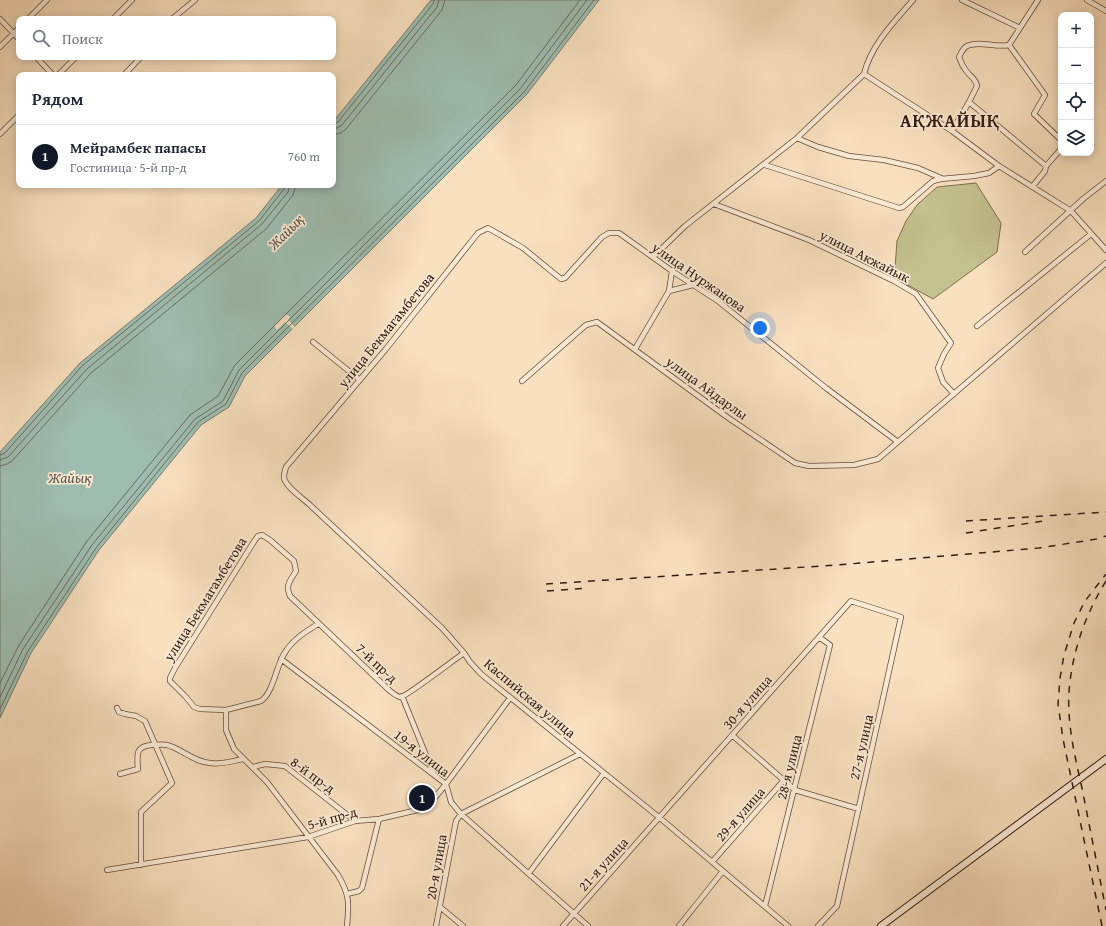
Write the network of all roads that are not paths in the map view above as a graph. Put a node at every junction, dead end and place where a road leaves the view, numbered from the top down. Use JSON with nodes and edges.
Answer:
{"nodes":[{"id":1,"x":47,"y":0,"type":"edge"},
{"id":2,"x":132,"y":0,"type":"edge"},
{"id":3,"x":914,"y":0,"type":"edge"},
{"id":4,"x":962,"y":0,"type":"edge"},
{"id":5,"x":1038,"y":0,"type":"edge"},
{"id":6,"x":1087,"y":0,"type":"edge"},
{"id":7,"x":192,"y":1,"type":"edge"},
{"id":8,"x":1106,"y":11,"type":"edge"},
{"id":9,"x":31,"y":16,"type":"edge"},
{"id":10,"x":116,"y":16,"type":"edge"},
{"id":11,"x":175,"y":16,"type":"edge"},
{"id":12,"x":0,"y":19,"type":"edge"},
{"id":13,"x":1020,"y":28,"type":"junction"},
{"id":14,"x":14,"y":33,"type":"junction"},
{"id":15,"x":16,"y":35,"type":"edge"},
{"id":16,"x":1009,"y":45,"type":"junction"},
{"id":17,"x":0,"y":47,"type":"edge"},
{"id":18,"x":39,"y":60,"type":"edge"},
{"id":19,"x":73,"y":60,"type":"edge"},
{"id":20,"x":138,"y":60,"type":"edge"},
{"id":21,"x":50,"y":72,"type":"edge"},
{"id":22,"x":61,"y":72,"type":"edge"},
{"id":23,"x":127,"y":72,"type":"edge"},
{"id":24,"x":864,"y":74,"type":"junction"},
{"id":25,"x":970,"y":102,"type":"junction"},
{"id":26,"x":16,"y":118,"type":"edge"},
{"id":27,"x":952,"y":131,"type":"junction"},
{"id":28,"x":0,"y":134,"type":"edge"},
{"id":29,"x":1058,"y":137,"type":"edge"},
{"id":30,"x":797,"y":138,"type":"junction"},
{"id":31,"x":1058,"y":152,"type":"edge"},
{"id":32,"x":765,"y":164,"type":"junction"},
{"id":33,"x":999,"y":166,"type":"junction"},
{"id":34,"x":1046,"y":166,"type":"junction"},
{"id":35,"x":941,"y":179,"type":"junction"},
{"id":36,"x":1106,"y":181,"type":"edge"},
{"id":37,"x":1032,"y":187,"type":"junction"},
{"id":38,"x":714,"y":204,"type":"junction"},
{"id":39,"x":1071,"y":211,"type":"junction"},
{"id":40,"x":488,"y":228,"type":"joint"},
{"id":41,"x":1091,"y":234,"type":"junction"},
{"id":42,"x":1106,"y":250,"type":"edge"},
{"id":43,"x":1025,"y":252,"type":"dead end"},
{"id":44,"x":653,"y":257,"type":"junction"},
{"id":45,"x":1106,"y":263,"type":"edge"},
{"id":46,"x":672,"y":271,"type":"junction"},
{"id":47,"x":693,"y":285,"type":"junction"},
{"id":48,"x":669,"y":291,"type":"junction"},
{"id":49,"x":977,"y":326,"type":"dead end"},
{"id":50,"x":313,"y":342,"type":"dead end"},
{"id":51,"x":635,"y":350,"type":"junction"},
{"id":52,"x":360,"y":380,"type":"junction"},
{"id":53,"x":522,"y":381,"type":"dead end"},
{"id":54,"x":954,"y":394,"type":"junction"},
{"id":55,"x":898,"y":442,"type":"junction"},
{"id":56,"x":286,"y":467,"type":"joint"},
{"id":57,"x":851,"y":601,"type":"joint"},
{"id":58,"x":318,"y":624,"type":"junction"},
{"id":59,"x":819,"y":637,"type":"junction"},
{"id":60,"x":464,"y":653,"type":"junction"},
{"id":61,"x":281,"y":659,"type":"junction"},
{"id":62,"x":402,"y":696,"type":"junction"},
{"id":63,"x":510,"y":698,"type":"junction"},
{"id":64,"x":118,"y":708,"type":"dead end"},
{"id":65,"x":226,"y":710,"type":"junction"},
{"id":66,"x":732,"y":735,"type":"junction"},
{"id":67,"x":155,"y":745,"type":"junction"},
{"id":68,"x":580,"y":754,"type":"junction"},
{"id":69,"x":243,"y":759,"type":"junction"},
{"id":70,"x":1106,"y":759,"type":"edge"},
{"id":71,"x":253,"y":767,"type":"junction"},
{"id":72,"x":120,"y":774,"type":"dead end"},
{"id":73,"x":604,"y":774,"type":"junction"},
{"id":74,"x":434,"y":776,"type":"junction"},
{"id":75,"x":784,"y":780,"type":"junction"},
{"id":76,"x":446,"y":784,"type":"junction"},
{"id":77,"x":795,"y":790,"type":"junction"},
{"id":78,"x":859,"y":809,"type":"junction"},
{"id":79,"x":461,"y":814,"type":"junction"},
{"id":80,"x":660,"y":818,"type":"junction"},
{"id":81,"x":379,"y":819,"type":"junction"},
{"id":82,"x":355,"y":821,"type":"junction"},
{"id":83,"x":308,"y":837,"type":"junction"},
{"id":84,"x":712,"y":862,"type":"junction"},
{"id":85,"x":141,"y":865,"type":"junction"},
{"id":86,"x":107,"y":870,"type":"dead end"},
{"id":87,"x":723,"y":871,"type":"junction"},
{"id":88,"x":529,"y":873,"type":"junction"},
{"id":89,"x":347,"y":894,"type":"junction"},
{"id":90,"x":765,"y":906,"type":"junction"},
{"id":91,"x":440,"y":907,"type":"junction"},
{"id":92,"x":573,"y":914,"type":"junction"},
{"id":93,"x":347,"y":926,"type":"edge"},
{"id":94,"x":436,"y":926,"type":"edge"},
{"id":95,"x":463,"y":926,"type":"edge"},
{"id":96,"x":563,"y":926,"type":"edge"},
{"id":97,"x":588,"y":926,"type":"edge"},
{"id":98,"x":679,"y":926,"type":"edge"},
{"id":99,"x":788,"y":926,"type":"edge"},
{"id":100,"x":818,"y":926,"type":"edge"},
{"id":101,"x":881,"y":926,"type":"edge"}],
"edges":[{"from":1,"to":9,"type":"street"},
{"from":2,"to":10,"type":"street"},
{"from":3,"to":24,"type":"street"},
{"from":4,"to":13,"type":"street"},
{"from":5,"to":13,"type":"street"},
{"from":6,"to":8,"type":"street"},
{"from":7,"to":11,"type":"street"},
{"from":12,"to":14,"type":"street"},
{"from":13,"to":16,"type":"street"},
{"from":14,"to":15,"type":"street"},
{"from":14,"to":17,"type":"street"},
{"from":16,"to":25,"type":"street"},
{"from":16,"to":29,"type":"street"},
{"from":18,"to":21,"type":"street"},
{"from":19,"to":22,"type":"street"},
{"from":20,"to":23,"type":"street"},
{"from":24,"to":27,"type":"street"},
{"from":24,"to":30,"type":"street"},
{"from":25,"to":27,"type":"street"},
{"from":25,"to":34,"type":"street"},
{"from":26,"to":28,"type":"street"},
{"from":27,"to":33,"type":"street"},
{"from":30,"to":32,"type":"street"},
{"from":30,"to":35,"type":"street"},
{"from":31,"to":34,"type":"street"},
{"from":32,"to":35,"type":"street"},
{"from":32,"to":38,"type":"street"},
{"from":33,"to":35,"type":"street"},
{"from":33,"to":37,"type":"street"},
{"from":34,"to":37,"type":"street"},
{"from":36,"to":39,"type":"street"},
{"from":37,"to":39,"type":"street"},
{"from":38,"to":44,"type":"street"},
{"from":38,"to":54,"type":"street","name":"улица Акжайык"},
{"from":39,"to":41,"type":"street"},
{"from":39,"to":43,"type":"street"},
{"from":40,"to":44,"type":"street","name":"улица Нуржанова"},
{"from":40,"to":52,"type":"street","name":"улица Бекмагамбетова"},
{"from":41,"to":42,"type":"street"},
{"from":41,"to":49,"type":"street"},
{"from":44,"to":46,"type":"street","name":"улица Нуржанова"},
{"from":45,"to":54,"type":"street","name":"улица Айдарлы"},
{"from":46,"to":47,"type":"street","name":"улица Нуржанова"},
{"from":46,"to":48,"type":"street"},
{"from":47,"to":48,"type":"street"},
{"from":47,"to":55,"type":"street","name":"улица Нуржанова"},
{"from":48,"to":51,"type":"street"},
{"from":50,"to":52,"type":"street"},
{"from":51,"to":53,"type":"street","name":"улица Айдарлы"},
{"from":51,"to":55,"type":"street","name":"улица Айдарлы"},
{"from":52,"to":56,"type":"street","name":"улица Бекмагамбетова"},
{"from":54,"to":55,"type":"street","name":"улица Айдарлы"},
{"from":56,"to":60,"type":"street","name":"Каспийская улица"},
{"from":57,"to":59,"type":"street","name":"30-я улица"},
{"from":57,"to":78,"type":"street","name":"27-я улица"},
{"from":58,"to":61,"type":"street"},
{"from":58,"to":62,"type":"street","name":"7-й пр-д"},
{"from":58,"to":65,"type":"street","name":"улица Бекмагамбетова"},
{"from":59,"to":66,"type":"street","name":"30-я улица"},
{"from":59,"to":77,"type":"street","name":"28-я улица"},
{"from":60,"to":62,"type":"street","name":"7-й пр-д"},
{"from":60,"to":63,"type":"street","name":"Каспийская улица"},
{"from":61,"to":65,"type":"street"},
{"from":61,"to":74,"type":"street","name":"19-я улица"},
{"from":62,"to":74,"type":"street"},
{"from":63,"to":68,"type":"street","name":"Каспийская улица"},
{"from":63,"to":76,"type":"street","name":"5-й пр-д"},
{"from":64,"to":67,"type":"street"},
{"from":65,"to":69,"type":"street"},
{"from":66,"to":75,"type":"street"},
{"from":66,"to":80,"type":"street","name":"30-я улица"},
{"from":67,"to":69,"type":"street"},
{"from":67,"to":72,"type":"street"},
{"from":67,"to":85,"type":"street"},
{"from":68,"to":73,"type":"street","name":"Каспийская улица"},
{"from":68,"to":79,"type":"street"},
{"from":69,"to":71,"type":"street"},
{"from":70,"to":101,"type":"street"},
{"from":71,"to":82,"type":"street","name":"8-й пр-д"},
{"from":71,"to":83,"type":"street"},
{"from":73,"to":80,"type":"street","name":"Каспийская улица"},
{"from":73,"to":88,"type":"street"},
{"from":74,"to":76,"type":"street","name":"19-я улица"},
{"from":75,"to":77,"type":"street"},
{"from":75,"to":84,"type":"street","name":"29-я улица"},
{"from":76,"to":79,"type":"street","name":"19-я улица"},
{"from":76,"to":81,"type":"street","name":"5-й пр-д"},
{"from":77,"to":78,"type":"street"},
{"from":77,"to":90,"type":"street","name":"28-я улица"},
{"from":78,"to":100,"type":"street","name":"27-я улица"},
{"from":79,"to":88,"type":"street","name":"19-я улица"},
{"from":79,"to":91,"type":"street","name":"20-я улица"},
{"from":80,"to":84,"type":"street","name":"Каспийская улица"},
{"from":80,"to":92,"type":"street","name":"21-я улица"},
{"from":81,"to":82,"type":"street","name":"5-й пр-д"},
{"from":81,"to":89,"type":"street"},
{"from":82,"to":83,"type":"street","name":"5-й пр-д"},
{"from":83,"to":85,"type":"street","name":"5-й пр-д"},
{"from":83,"to":89,"type":"street"},
{"from":84,"to":87,"type":"street","name":"Каспийская улица"},
{"from":85,"to":86,"type":"street","name":"5-й пр-д"},
{"from":87,"to":90,"type":"street","name":"Каспийская улица"},
{"from":87,"to":98,"type":"street"},
{"from":88,"to":92,"type":"street","name":"19-я улица"},
{"from":89,"to":93,"type":"street"},
{"from":90,"to":99,"type":"street","name":"Каспийская улица"},
{"from":91,"to":94,"type":"street","name":"20-я улица"},
{"from":91,"to":95,"type":"street"},
{"from":92,"to":96,"type":"street","name":"21-я улица"},
{"from":92,"to":97,"type":"street","name":"19-я улица"}]}
